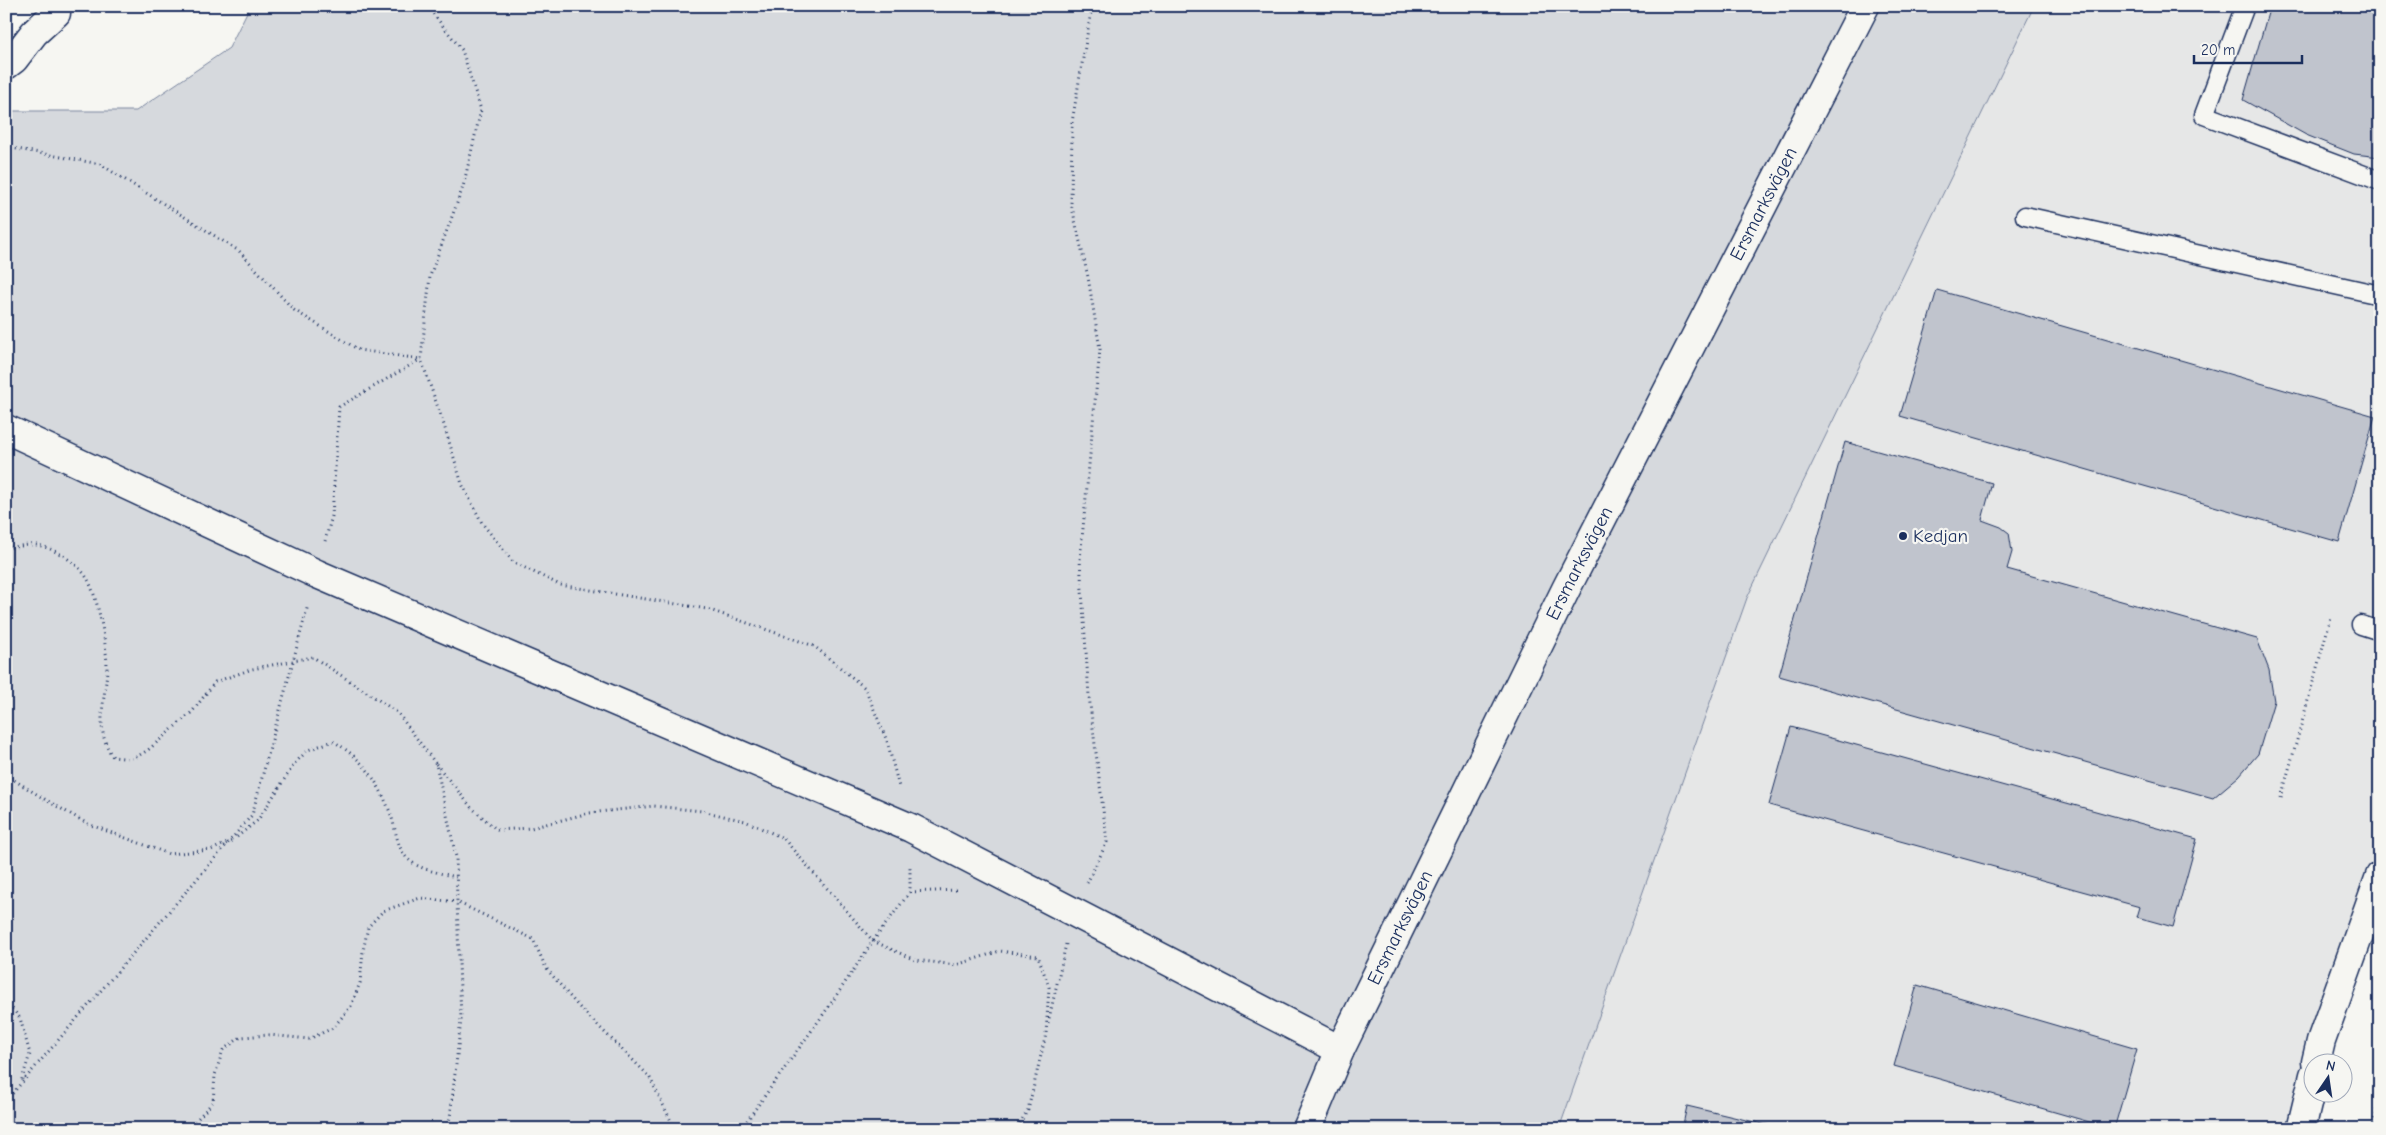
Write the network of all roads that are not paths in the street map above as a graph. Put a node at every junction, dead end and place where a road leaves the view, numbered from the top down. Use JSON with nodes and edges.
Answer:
{"nodes":[{"id":1,"x":56,"y":6,"type":"edge"},
{"id":2,"x":1865,"y":6,"type":"edge"},
{"id":3,"x":2245,"y":6,"type":"edge"},
{"id":4,"x":6,"y":65,"type":"edge"},
{"id":5,"x":2380,"y":181,"type":"edge"},
{"id":6,"x":2025,"y":216,"type":"dead end"},
{"id":7,"x":2380,"y":295,"type":"edge"},
{"id":8,"x":6,"y":429,"type":"edge"},
{"id":9,"x":2361,"y":625,"type":"dead end"},
{"id":10,"x":2380,"y":631,"type":"edge"},
{"id":11,"x":2380,"y":876,"type":"edge"},
{"id":12,"x":1340,"y":1050,"type":"junction"},
{"id":13,"x":2318,"y":1052,"type":"edge"},
{"id":14,"x":2308,"y":1102,"type":"edge"},
{"id":15,"x":1307,"y":1129,"type":"edge"},
{"id":16,"x":2301,"y":1129,"type":"edge"}],
"edges":[{"from":1,"to":4,"type":"street"},
{"from":2,"to":12,"type":"street","name":"Ersmarksvägen"},
{"from":3,"to":5,"type":"lane"},
{"from":6,"to":7,"type":"lane"},
{"from":8,"to":12,"type":"street"},
{"from":9,"to":10,"type":"lane"},
{"from":11,"to":13,"type":"street"},
{"from":12,"to":15,"type":"street","name":"Ersmarksvägen"},
{"from":14,"to":16,"type":"street"}]}
